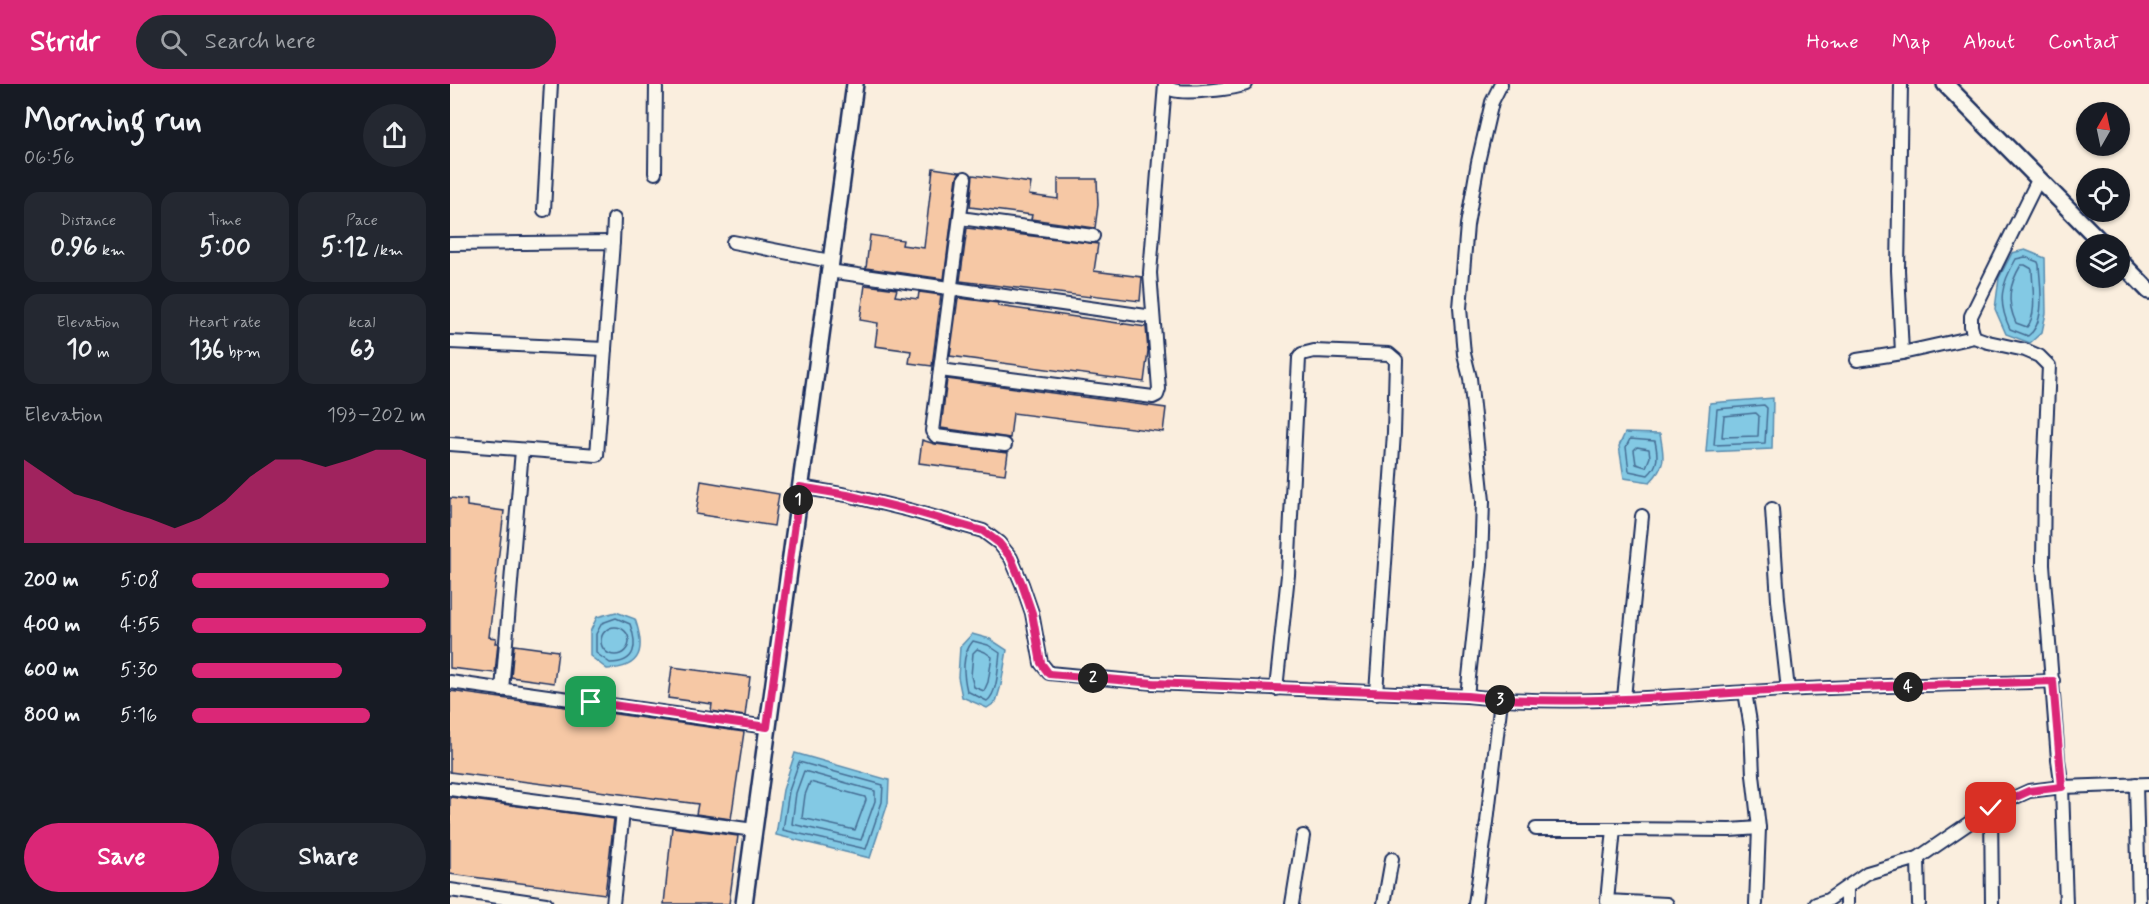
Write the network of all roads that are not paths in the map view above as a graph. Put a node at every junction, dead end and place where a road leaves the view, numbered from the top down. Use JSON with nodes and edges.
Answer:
{"nodes":[{"id":1,"x":551,"y":84,"type":"edge"},
{"id":2,"x":656,"y":84,"type":"edge"},
{"id":3,"x":855,"y":84,"type":"edge"},
{"id":4,"x":1165,"y":84,"type":"edge"},
{"id":5,"x":1246,"y":84,"type":"edge"},
{"id":6,"x":1500,"y":84,"type":"edge"},
{"id":7,"x":1901,"y":84,"type":"edge"},
{"id":8,"x":1945,"y":84,"type":"edge"},
{"id":9,"x":655,"y":173,"type":"dead end"},
{"id":10,"x":965,"y":178,"type":"dead end"},
{"id":11,"x":2039,"y":178,"type":"junction"},
{"id":12,"x":544,"y":210,"type":"dead end"},
{"id":13,"x":960,"y":218,"type":"junction"},
{"id":14,"x":614,"y":219,"type":"dead end"},
{"id":15,"x":2093,"y":234,"type":"edge"},
{"id":16,"x":1094,"y":236,"type":"dead end"},
{"id":17,"x":613,"y":242,"type":"junction"},
{"id":18,"x":733,"y":242,"type":"dead end"},
{"id":19,"x":450,"y":244,"type":"edge"},
{"id":20,"x":829,"y":266,"type":"junction"},
{"id":21,"x":2130,"y":271,"type":"edge"},
{"id":22,"x":951,"y":288,"type":"junction"},
{"id":23,"x":2149,"y":291,"type":"edge"},
{"id":24,"x":1153,"y":317,"type":"junction"},
{"id":25,"x":1974,"y":337,"type":"junction"},
{"id":26,"x":450,"y":342,"type":"edge"},
{"id":27,"x":605,"y":349,"type":"junction"},
{"id":28,"x":1902,"y":353,"type":"junction"},
{"id":29,"x":1857,"y":360,"type":"dead end"},
{"id":30,"x":940,"y":370,"type":"junction"},
{"id":31,"x":450,"y":444,"type":"edge"},
{"id":32,"x":1005,"y":445,"type":"dead end"},
{"id":33,"x":522,"y":450,"type":"junction"},
{"id":34,"x":800,"y":487,"type":"junction"},
{"id":35,"x":1772,"y":509,"type":"dead end"},
{"id":36,"x":1642,"y":516,"type":"dead end"},
{"id":37,"x":2053,"y":681,"type":"junction"},
{"id":38,"x":450,"y":682,"type":"edge"},
{"id":39,"x":1276,"y":689,"type":"junction"},
{"id":40,"x":502,"y":690,"type":"junction"},
{"id":41,"x":1788,"y":690,"type":"junction"},
{"id":42,"x":1745,"y":692,"type":"junction"},
{"id":43,"x":1376,"y":693,"type":"junction"},
{"id":44,"x":1467,"y":696,"type":"junction"},
{"id":45,"x":1624,"y":698,"type":"junction"},
{"id":46,"x":1501,"y":700,"type":"junction"},
{"id":47,"x":767,"y":727,"type":"junction"},
{"id":48,"x":2143,"y":784,"type":"edge"},
{"id":49,"x":2062,"y":787,"type":"junction"},
{"id":50,"x":450,"y":789,"type":"edge"},
{"id":51,"x":1991,"y":808,"type":"junction"},
{"id":52,"x":623,"y":812,"type":"junction"},
{"id":53,"x":1759,"y":828,"type":"junction"},
{"id":54,"x":1536,"y":829,"type":"dead end"},
{"id":55,"x":1614,"y":829,"type":"junction"},
{"id":56,"x":754,"y":830,"type":"junction"},
{"id":57,"x":1304,"y":836,"type":"dead end"},
{"id":58,"x":1918,"y":858,"type":"junction"},
{"id":59,"x":1392,"y":859,"type":"dead end"},
{"id":60,"x":1846,"y":888,"type":"junction"},
{"id":61,"x":450,"y":890,"type":"edge"},
{"id":62,"x":472,"y":899,"type":"edge"},
{"id":63,"x":546,"y":904,"type":"edge"},
{"id":64,"x":613,"y":904,"type":"edge"},
{"id":65,"x":744,"y":904,"type":"edge"},
{"id":66,"x":1292,"y":904,"type":"edge"},
{"id":67,"x":1384,"y":904,"type":"edge"},
{"id":68,"x":1475,"y":904,"type":"edge"},
{"id":69,"x":1667,"y":904,"type":"edge"},
{"id":70,"x":1756,"y":904,"type":"edge"},
{"id":71,"x":1816,"y":904,"type":"edge"},
{"id":72,"x":1847,"y":904,"type":"edge"},
{"id":73,"x":1919,"y":904,"type":"edge"},
{"id":74,"x":1992,"y":904,"type":"edge"},
{"id":75,"x":2066,"y":904,"type":"edge"},
{"id":76,"x":2139,"y":904,"type":"edge"}],
"edges":[{"from":1,"to":12,"type":"street"},
{"from":2,"to":9,"type":"street"},
{"from":3,"to":20,"type":"street"},
{"from":4,"to":5,"type":"street"},
{"from":4,"to":24,"type":"street"},
{"from":6,"to":44,"type":"street"},
{"from":7,"to":28,"type":"street"},
{"from":8,"to":11,"type":"street"},
{"from":10,"to":13,"type":"street"},
{"from":11,"to":15,"type":"street"},
{"from":11,"to":25,"type":"street"},
{"from":13,"to":16,"type":"street"},
{"from":13,"to":22,"type":"street"},
{"from":14,"to":17,"type":"street"},
{"from":17,"to":19,"type":"street"},
{"from":17,"to":27,"type":"street"},
{"from":18,"to":20,"type":"street"},
{"from":20,"to":22,"type":"street"},
{"from":20,"to":34,"type":"street"},
{"from":21,"to":23,"type":"street"},
{"from":22,"to":24,"type":"street"},
{"from":22,"to":30,"type":"street"},
{"from":24,"to":30,"type":"street"},
{"from":25,"to":28,"type":"street"},
{"from":25,"to":37,"type":"street"},
{"from":26,"to":27,"type":"street"},
{"from":27,"to":33,"type":"street"},
{"from":28,"to":29,"type":"street"},
{"from":30,"to":32,"type":"street"},
{"from":31,"to":33,"type":"street"},
{"from":33,"to":40,"type":"street"},
{"from":34,"to":39,"type":"street"},
{"from":34,"to":47,"type":"street"},
{"from":35,"to":41,"type":"street"},
{"from":36,"to":45,"type":"street"},
{"from":37,"to":41,"type":"street"},
{"from":37,"to":49,"type":"street"},
{"from":38,"to":40,"type":"street"},
{"from":39,"to":43,"type":"street"},
{"from":39,"to":43,"type":"street"},
{"from":40,"to":47,"type":"street"},
{"from":41,"to":42,"type":"street"},
{"from":42,"to":45,"type":"street"},
{"from":42,"to":53,"type":"street"},
{"from":43,"to":44,"type":"street"},
{"from":44,"to":46,"type":"street"},
{"from":45,"to":46,"type":"street"},
{"from":46,"to":68,"type":"street"},
{"from":47,"to":56,"type":"street"},
{"from":48,"to":49,"type":"street"},
{"from":48,"to":76,"type":"street"},
{"from":49,"to":51,"type":"street"},
{"from":49,"to":75,"type":"street"},
{"from":50,"to":52,"type":"street"},
{"from":51,"to":58,"type":"street"},
{"from":51,"to":74,"type":"street"},
{"from":52,"to":56,"type":"street"},
{"from":52,"to":64,"type":"street"},
{"from":53,"to":55,"type":"street"},
{"from":53,"to":70,"type":"street"},
{"from":54,"to":55,"type":"street"},
{"from":55,"to":69,"type":"street"},
{"from":56,"to":65,"type":"street"},
{"from":57,"to":66,"type":"street"},
{"from":58,"to":60,"type":"street"},
{"from":58,"to":73,"type":"street"},
{"from":59,"to":67,"type":"street"},
{"from":60,"to":71,"type":"street"},
{"from":60,"to":72,"type":"street"},
{"from":61,"to":62,"type":"street"},
{"from":62,"to":63,"type":"street"}]}
